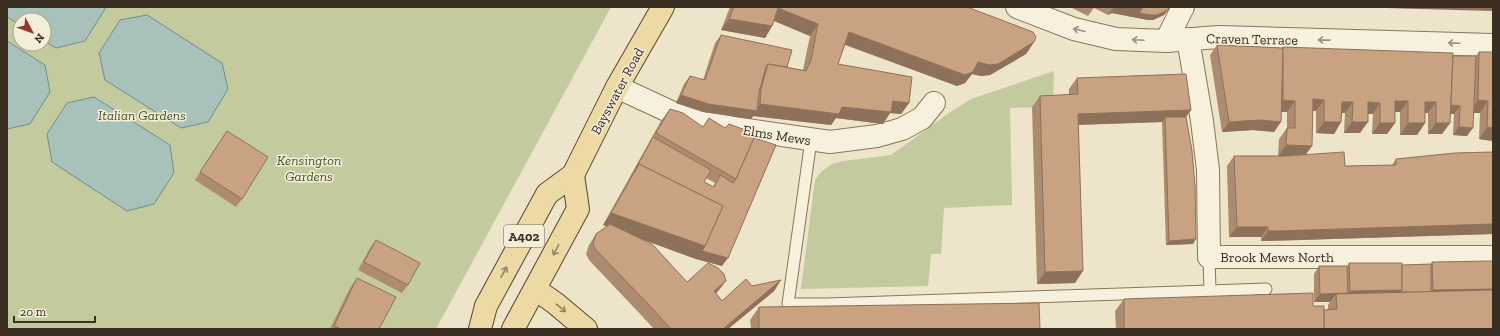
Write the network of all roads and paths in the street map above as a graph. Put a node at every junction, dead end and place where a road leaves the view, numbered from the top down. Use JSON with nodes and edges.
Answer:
{"nodes":[{"id":1,"x":663,"y":7,"type":"edge"},
{"id":2,"x":1017,"y":7,"type":"edge"},
{"id":3,"x":1183,"y":7,"type":"edge"},
{"id":4,"x":1188,"y":39,"type":"junction"},
{"id":5,"x":1166,"y":41,"type":"junction"},
{"id":6,"x":1493,"y":45,"type":"edge"},
{"id":7,"x":617,"y":87,"type":"junction"},
{"id":8,"x":934,"y":103,"type":"dead end"},
{"id":9,"x":811,"y":140,"type":"junction"},
{"id":10,"x":573,"y":175,"type":"junction"},
{"id":11,"x":1209,"y":257,"type":"junction"},
{"id":12,"x":1493,"y":258,"type":"edge"},
{"id":13,"x":534,"y":289,"type":"junction"},
{"id":14,"x":1266,"y":289,"type":"dead end"},
{"id":15,"x":1210,"y":291,"type":"junction"},
{"id":16,"x":480,"y":329,"type":"edge"},
{"id":17,"x":513,"y":329,"type":"edge"},
{"id":18,"x":586,"y":329,"type":"edge"}],
"edges":[{"from":1,"to":7,"type":"main road","name":"Bayswater Road","number":"A402"},
{"from":5,"to":2,"type":"street","name":"Craven Terrace","one_way":true},
{"from":3,"to":5,"type":"street"},
{"from":4,"to":5,"type":"street","name":"Craven Terrace"},
{"from":6,"to":4,"type":"street","name":"Craven Terrace","one_way":true},
{"from":4,"to":11,"type":"street","name":"Brook Mews North"},
{"from":7,"to":9,"type":"street","name":"Elms Mews"},
{"from":7,"to":10,"type":"main road","name":"Bayswater Road","number":"A402"},
{"from":8,"to":9,"type":"street","name":"Elms Mews"},
{"from":9,"to":15,"type":"lane"},
{"from":10,"to":13,"type":"main road","number":"A402","one_way":true},
{"from":16,"to":10,"type":"main road","name":"Bayswater Road","number":"A402","one_way":true},
{"from":11,"to":12,"type":"street","name":"Brook Mews North"},
{"from":11,"to":15,"type":"lane"},
{"from":13,"to":17,"type":"main road","number":"A402"},
{"from":13,"to":18,"type":"main road","one_way":true},
{"from":14,"to":15,"type":"lane"}]}
